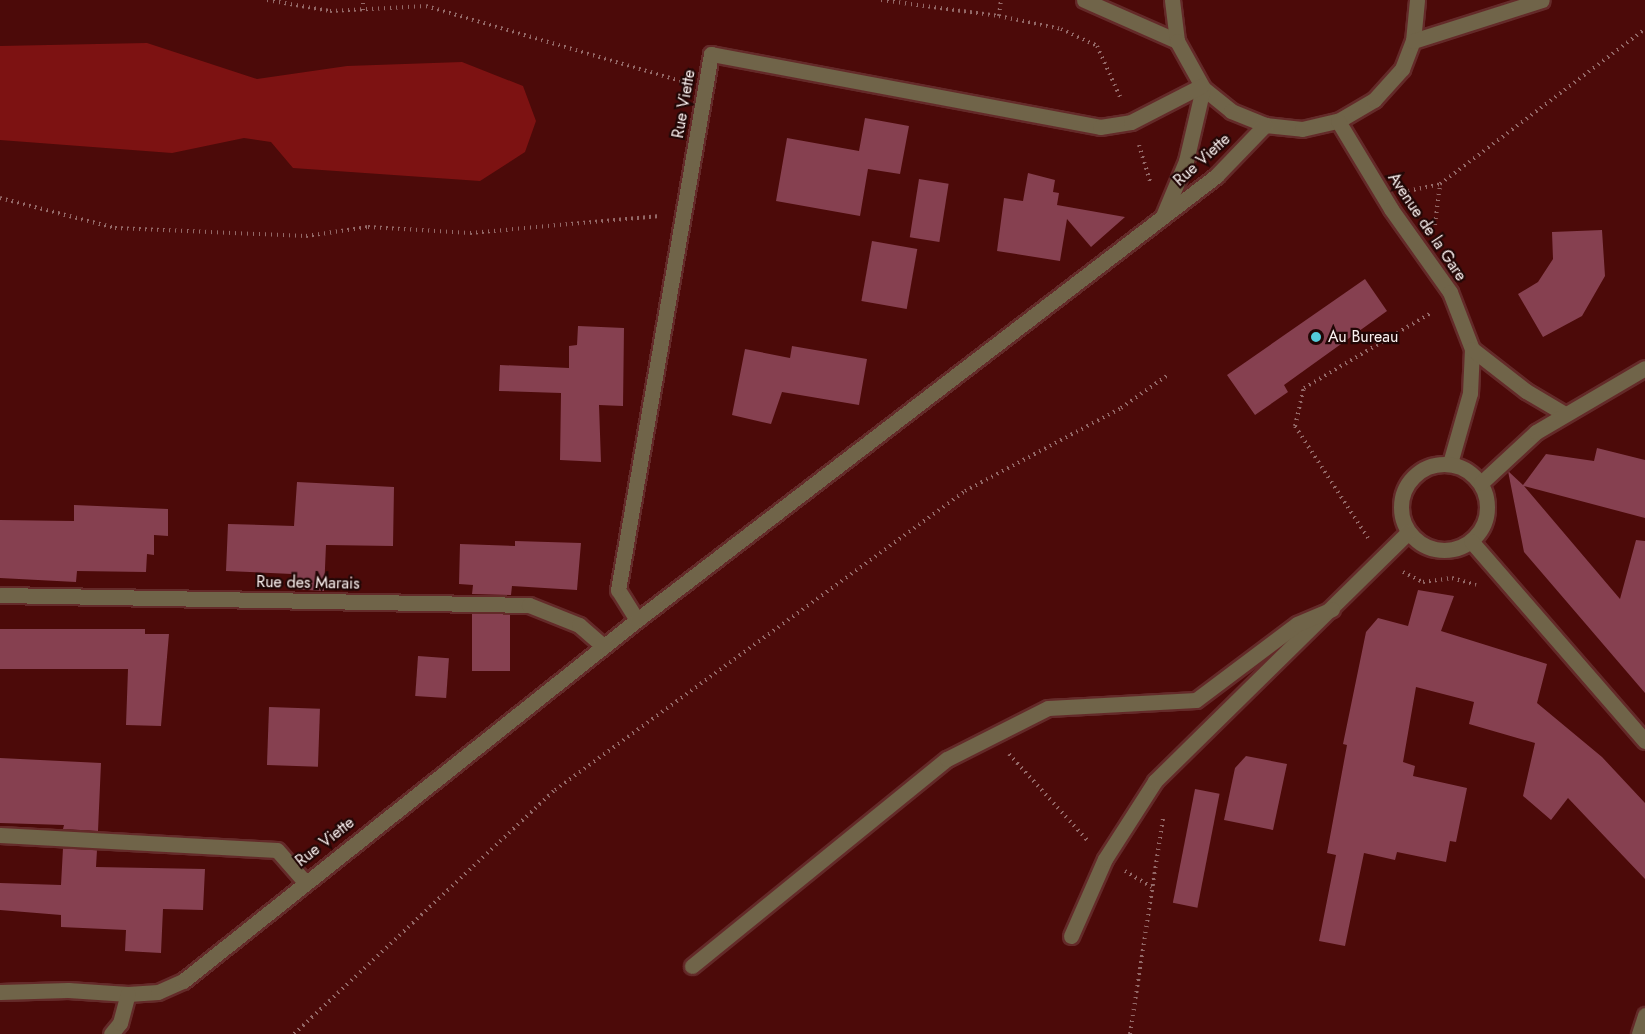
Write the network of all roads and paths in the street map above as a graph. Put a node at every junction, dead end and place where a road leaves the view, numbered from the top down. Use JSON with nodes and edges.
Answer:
{"nodes":[{"id":1,"x":267,"y":0,"type":"edge"},
{"id":2,"x":363,"y":0,"type":"edge"},
{"id":3,"x":881,"y":0,"type":"edge"},
{"id":4,"x":1001,"y":0,"type":"edge"},
{"id":5,"x":1084,"y":0,"type":"edge"},
{"id":6,"x":1172,"y":0,"type":"edge"},
{"id":7,"x":1417,"y":0,"type":"edge"},
{"id":8,"x":1542,"y":0,"type":"edge"},
{"id":9,"x":363,"y":10,"type":"junction"},
{"id":10,"x":999,"y":16,"type":"junction"},
{"id":11,"x":1645,"y":29,"type":"edge"},
{"id":12,"x":1177,"y":41,"type":"junction"},
{"id":13,"x":1413,"y":41,"type":"junction"},
{"id":14,"x":1202,"y":87,"type":"junction"},
{"id":15,"x":705,"y":88,"type":"junction"},
{"id":16,"x":1338,"y":121,"type":"junction"},
{"id":17,"x":1131,"y":122,"type":"junction"},
{"id":18,"x":1265,"y":125,"type":"junction"},
{"id":19,"x":0,"y":198,"type":"edge"},
{"id":20,"x":684,"y":214,"type":"junction"},
{"id":21,"x":1162,"y":219,"type":"junction"},
{"id":22,"x":1433,"y":236,"type":"dead end"},
{"id":23,"x":1450,"y":292,"type":"junction"},
{"id":24,"x":1472,"y":349,"type":"junction"},
{"id":25,"x":1645,"y":368,"type":"edge"},
{"id":26,"x":1168,"y":375,"type":"dead end"},
{"id":27,"x":1565,"y":414,"type":"junction"},
{"id":28,"x":1450,"y":463,"type":"junction"},
{"id":29,"x":1481,"y":483,"type":"junction"},
{"id":30,"x":1408,"y":532,"type":"junction"},
{"id":31,"x":1471,"y":541,"type":"junction"},
{"id":32,"x":1385,"y":557,"type":"junction"},
{"id":33,"x":0,"y":595,"type":"edge"},
{"id":34,"x":1332,"y":609,"type":"junction"},
{"id":35,"x":637,"y":620,"type":"junction"},
{"id":36,"x":603,"y":646,"type":"junction"},
{"id":37,"x":993,"y":736,"type":"junction"},
{"id":38,"x":1645,"y":741,"type":"edge"},
{"id":39,"x":1164,"y":812,"type":"dead end"},
{"id":40,"x":0,"y":835,"type":"edge"},
{"id":41,"x":1105,"y":860,"type":"junction"},
{"id":42,"x":304,"y":881,"type":"junction"},
{"id":43,"x":1152,"y":887,"type":"junction"},
{"id":44,"x":1071,"y":936,"type":"dead end"},
{"id":45,"x":692,"y":966,"type":"dead end"},
{"id":46,"x":0,"y":992,"type":"edge"},
{"id":47,"x":128,"y":994,"type":"junction"},
{"id":48,"x":1645,"y":1015,"type":"edge"},
{"id":49,"x":111,"y":1034,"type":"edge"},
{"id":50,"x":294,"y":1034,"type":"edge"},
{"id":51,"x":1130,"y":1034,"type":"edge"},
{"id":52,"x":1639,"y":1034,"type":"edge"}],
"edges":[{"from":1,"to":9,"type":"path"},
{"from":2,"to":9,"type":"path"},
{"from":3,"to":10,"type":"path"},
{"from":4,"to":10,"type":"path"},
{"from":5,"to":12,"type":"street"},
{"from":6,"to":12,"type":"street"},
{"from":7,"to":13,"type":"street"},
{"from":8,"to":13,"type":"street"},
{"from":9,"to":15,"type":"path"},
{"from":10,"to":17,"type":"path"},
{"from":11,"to":22,"type":"path"},
{"from":12,"to":14,"type":"street"},
{"from":13,"to":16,"type":"street"},
{"from":14,"to":17,"type":"street","name":"Rue Viette"},
{"from":14,"to":18,"type":"street"},
{"from":14,"to":21,"type":"street","name":"Rue Viette"},
{"from":15,"to":17,"type":"street","name":"Rue Viette"},
{"from":15,"to":20,"type":"street","name":"Rue Viette"},
{"from":16,"to":18,"type":"street"},
{"from":16,"to":23,"type":"street","name":"Avenue de la Gare"},
{"from":17,"to":21,"type":"path"},
{"from":18,"to":21,"type":"street","name":"Rue Viette"},
{"from":19,"to":20,"type":"path"},
{"from":20,"to":35,"type":"street","name":"Rue Viette"},
{"from":21,"to":35,"type":"street","name":"Rue Viette"},
{"from":23,"to":24,"type":"street","name":"Avenue de la Gare"},
{"from":23,"to":32,"type":"path"},
{"from":24,"to":27,"type":"street"},
{"from":24,"to":28,"type":"street","name":"Avenue de la Gare"},
{"from":25,"to":27,"type":"street"},
{"from":26,"to":50,"type":"path"},
{"from":27,"to":29,"type":"street"},
{"from":28,"to":29,"type":"street"},
{"from":28,"to":30,"type":"street"},
{"from":29,"to":31,"type":"street"},
{"from":30,"to":31,"type":"street"},
{"from":30,"to":32,"type":"street"},
{"from":31,"to":38,"type":"street"},
{"from":32,"to":34,"type":"street"},
{"from":33,"to":36,"type":"street","name":"Rue des Marais"},
{"from":34,"to":37,"type":"street"},
{"from":34,"to":41,"type":"street"},
{"from":35,"to":36,"type":"street","name":"Rue Viette"},
{"from":36,"to":42,"type":"street","name":"Rue Viette"},
{"from":37,"to":41,"type":"path"},
{"from":37,"to":45,"type":"street"},
{"from":39,"to":43,"type":"path"},
{"from":40,"to":42,"type":"street"},
{"from":41,"to":43,"type":"path"},
{"from":41,"to":44,"type":"street"},
{"from":42,"to":47,"type":"street","name":"Rue Viette"},
{"from":43,"to":51,"type":"path"},
{"from":46,"to":47,"type":"street","name":"Rue Viette"},
{"from":47,"to":49,"type":"street"},
{"from":48,"to":52,"type":"street"}]}
